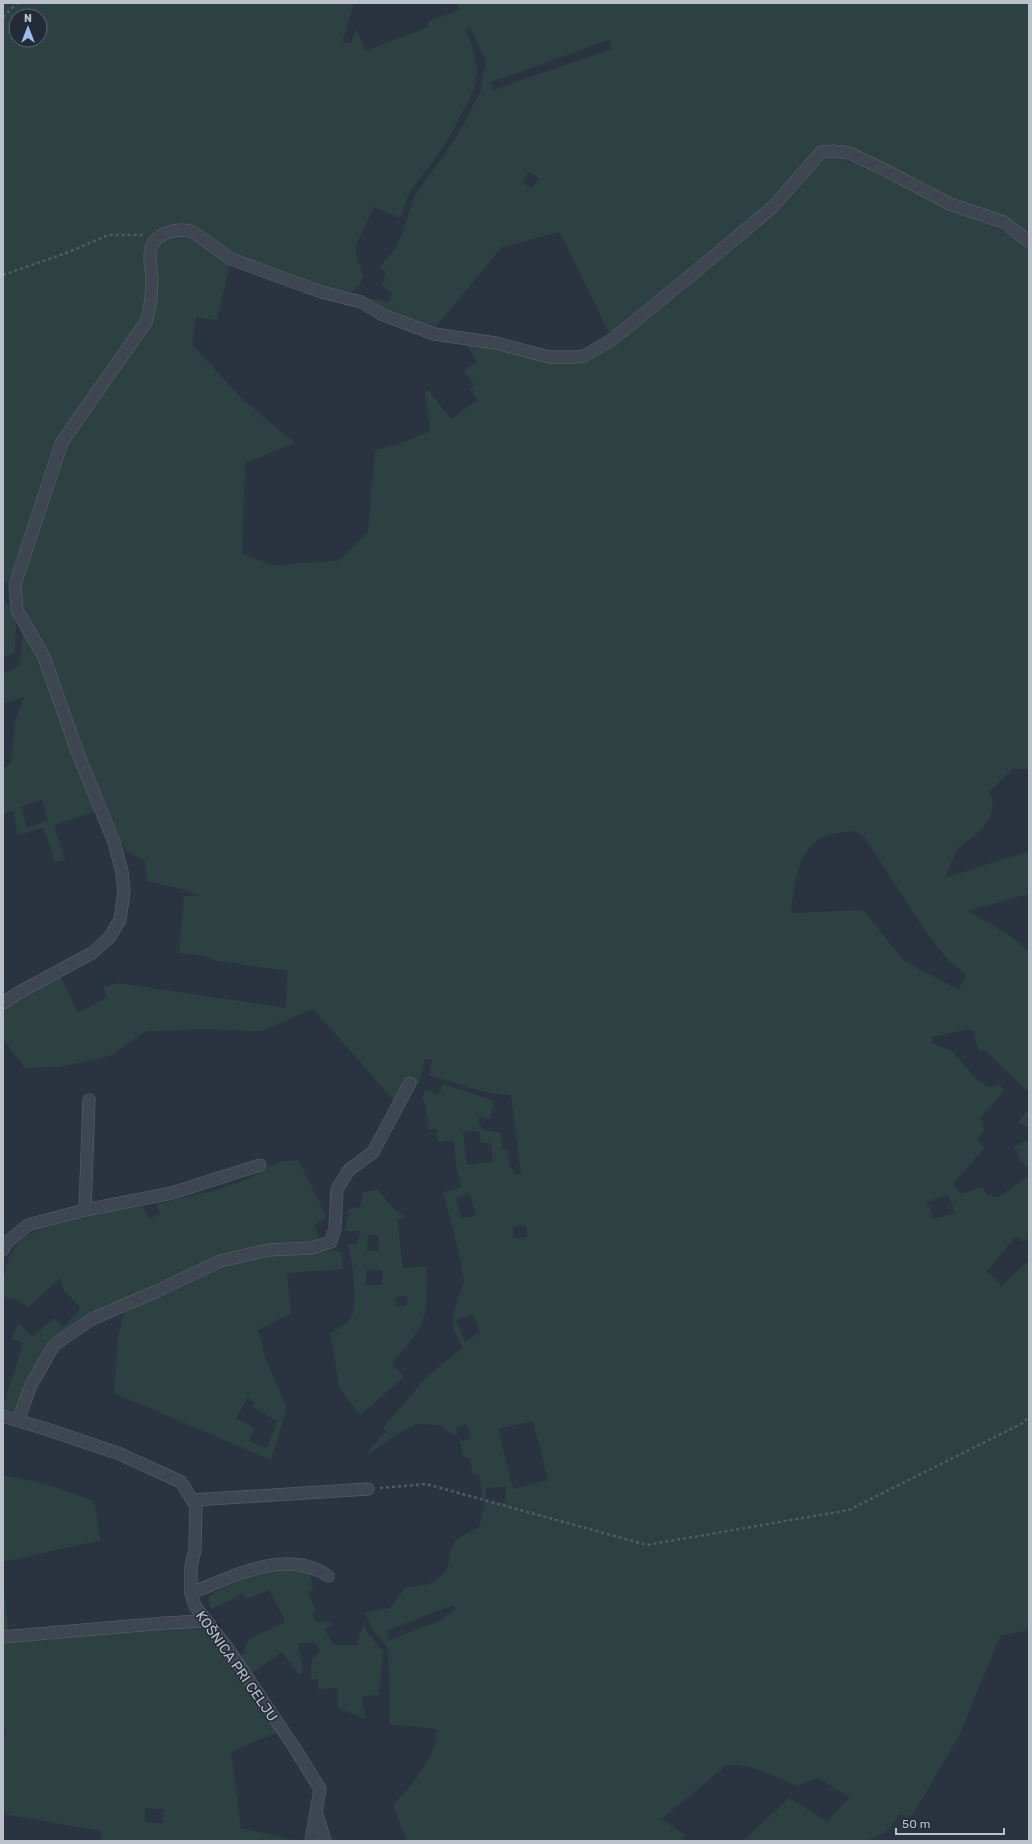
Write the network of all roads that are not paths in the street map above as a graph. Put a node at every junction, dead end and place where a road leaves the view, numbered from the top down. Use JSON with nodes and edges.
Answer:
{"nodes":[{"id":1,"x":1029,"y":242,"type":"edge"},
{"id":2,"x":3,"y":1003,"type":"edge"},
{"id":3,"x":410,"y":1083,"type":"dead end"},
{"id":4,"x":89,"y":1100,"type":"dead end"},
{"id":5,"x":260,"y":1165,"type":"dead end"},
{"id":6,"x":85,"y":1210,"type":"junction"},
{"id":7,"x":3,"y":1250,"type":"edge"},
{"id":8,"x":3,"y":1416,"type":"edge"},
{"id":9,"x":18,"y":1421,"type":"junction"},
{"id":10,"x":368,"y":1489,"type":"road end"},
{"id":11,"x":192,"y":1500,"type":"junction"},
{"id":12,"x":328,"y":1576,"type":"dead end"},
{"id":13,"x":191,"y":1593,"type":"junction"},
{"id":14,"x":206,"y":1622,"type":"junction"},
{"id":15,"x":3,"y":1637,"type":"edge"},
{"id":16,"x":316,"y":1812,"type":"junction"},
{"id":17,"x":311,"y":1841,"type":"edge"},
{"id":18,"x":325,"y":1841,"type":"edge"}],
"edges":[{"from":1,"to":2,"type":"street"},
{"from":3,"to":9,"type":"street"},
{"from":4,"to":6,"type":"street"},
{"from":5,"to":6,"type":"street"},
{"from":6,"to":7,"type":"street"},
{"from":8,"to":9,"type":"street","name":"KOŠNICA PRI CELJU"},
{"from":9,"to":11,"type":"street","name":"KOŠNICA PRI CELJU"},
{"from":10,"to":11,"type":"street"},
{"from":11,"to":13,"type":"street","name":"KOŠNICA PRI CELJU"},
{"from":12,"to":13,"type":"street"},
{"from":13,"to":14,"type":"street","name":"KOŠNICA PRI CELJU"},
{"from":14,"to":15,"type":"street"},
{"from":14,"to":16,"type":"street","name":"KOŠNICA PRI CELJU"},
{"from":16,"to":17,"type":"street","name":"KOŠNICA PRI CELJU"},
{"from":16,"to":18,"type":"street"}]}
